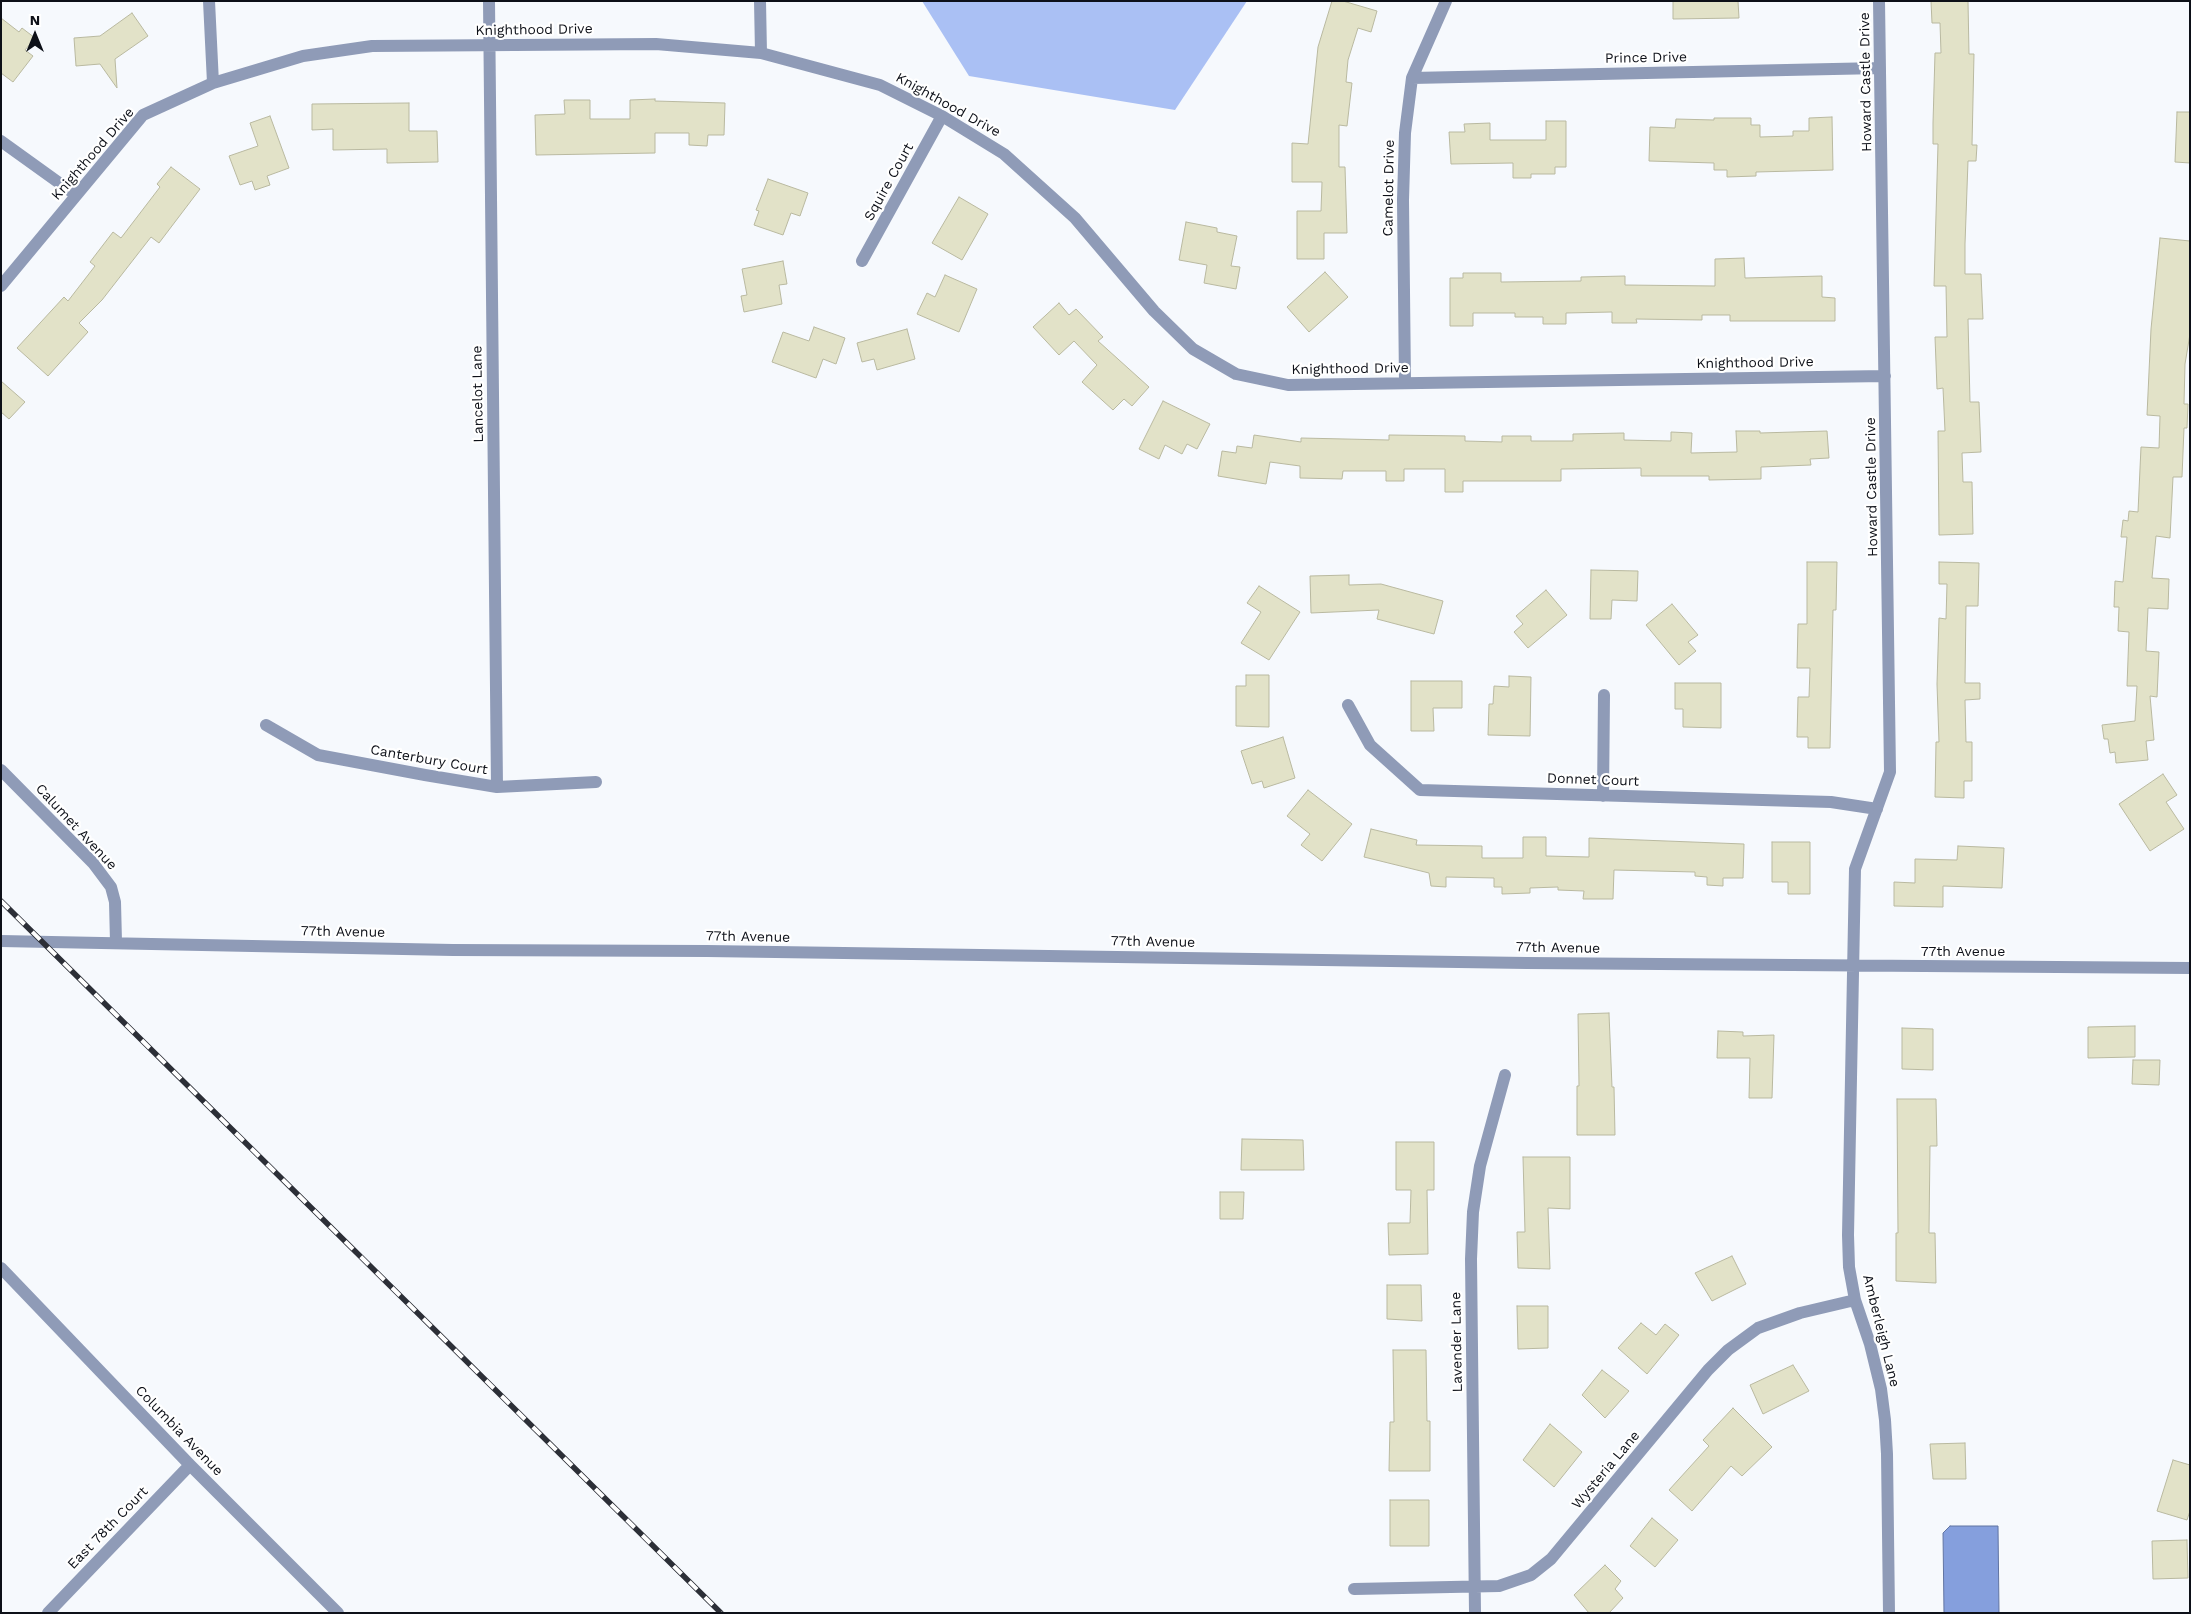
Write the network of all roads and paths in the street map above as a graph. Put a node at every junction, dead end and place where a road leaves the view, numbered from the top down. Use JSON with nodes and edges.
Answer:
{"nodes":[{"id":1,"x":209,"y":1,"type":"edge"},
{"id":2,"x":489,"y":1,"type":"edge"},
{"id":3,"x":760,"y":1,"type":"edge"},
{"id":4,"x":1446,"y":1,"type":"edge"},
{"id":5,"x":1879,"y":1,"type":"edge"},
{"id":6,"x":489,"y":46,"type":"junction"},
{"id":7,"x":760,"y":53,"type":"junction"},
{"id":8,"x":1880,"y":68,"type":"junction"},
{"id":9,"x":1412,"y":78,"type":"junction"},
{"id":10,"x":213,"y":83,"type":"junction"},
{"id":11,"x":942,"y":116,"type":"junction"},
{"id":12,"x":1,"y":141,"type":"edge"},
{"id":13,"x":76,"y":195,"type":"junction"},
{"id":14,"x":862,"y":261,"type":"dead end"},
{"id":15,"x":1,"y":286,"type":"edge"},
{"id":16,"x":1885,"y":376,"type":"junction"},
{"id":17,"x":1405,"y":383,"type":"junction"},
{"id":18,"x":1604,"y":695,"type":"dead end"},
{"id":19,"x":1348,"y":705,"type":"dead end"},
{"id":20,"x":266,"y":725,"type":"dead end"},
{"id":21,"x":1,"y":770,"type":"edge"},
{"id":22,"x":596,"y":782,"type":"dead end"},
{"id":23,"x":497,"y":787,"type":"junction"},
{"id":24,"x":1603,"y":796,"type":"junction"},
{"id":25,"x":1877,"y":809,"type":"junction"},
{"id":26,"x":1,"y":941,"type":"edge"},
{"id":27,"x":116,"y":942,"type":"junction"},
{"id":28,"x":1853,"y":967,"type":"junction"},
{"id":29,"x":2190,"y":968,"type":"edge"},
{"id":30,"x":1505,"y":1075,"type":"dead end"},
{"id":31,"x":1,"y":1268,"type":"edge"},
{"id":32,"x":1854,"y":1300,"type":"junction"},
{"id":33,"x":190,"y":1465,"type":"junction"},
{"id":34,"x":1475,"y":1586,"type":"junction"},
{"id":35,"x":1354,"y":1589,"type":"dead end"},
{"id":36,"x":48,"y":1613,"type":"edge"},
{"id":37,"x":338,"y":1613,"type":"edge"},
{"id":38,"x":1475,"y":1613,"type":"edge"},
{"id":39,"x":1889,"y":1613,"type":"edge"}],
"edges":[{"from":1,"to":10,"type":"street"},
{"from":2,"to":6,"type":"street","name":"Lancelot Lane"},
{"from":3,"to":7,"type":"street"},
{"from":4,"to":9,"type":"street","name":"Camelot Drive"},
{"from":5,"to":8,"type":"street","name":"Howard Castle Drive"},
{"from":6,"to":7,"type":"street","name":"Knighthood Drive"},
{"from":6,"to":10,"type":"street","name":"Knighthood Drive"},
{"from":6,"to":23,"type":"street","name":"Lancelot Lane"},
{"from":7,"to":11,"type":"street","name":"Knighthood Drive"},
{"from":8,"to":9,"type":"street","name":"Prince Drive"},
{"from":8,"to":16,"type":"street","name":"Howard Castle Drive"},
{"from":9,"to":17,"type":"street","name":"Camelot Drive"},
{"from":10,"to":13,"type":"street","name":"Knighthood Drive"},
{"from":11,"to":14,"type":"street","name":"Squire Court"},
{"from":11,"to":17,"type":"street","name":"Knighthood Drive"},
{"from":12,"to":13,"type":"street"},
{"from":13,"to":15,"type":"street","name":"Knighthood Drive"},
{"from":16,"to":17,"type":"street","name":"Knighthood Drive"},
{"from":16,"to":25,"type":"street","name":"Howard Castle Drive"},
{"from":18,"to":24,"type":"street"},
{"from":19,"to":24,"type":"street","name":"Donnet Court"},
{"from":20,"to":23,"type":"street","name":"Canterbury Court"},
{"from":21,"to":27,"type":"street","name":"Calumet Avenue"},
{"from":22,"to":23,"type":"street","name":"Canterbury Court"},
{"from":24,"to":25,"type":"street","name":"Donnet Court"},
{"from":25,"to":28,"type":"street","name":"Howard Castle Drive"},
{"from":26,"to":27,"type":"street","name":"77th Avenue"},
{"from":27,"to":28,"type":"street","name":"77th Avenue"},
{"from":28,"to":29,"type":"street","name":"77th Avenue"},
{"from":28,"to":32,"type":"street","name":"Amberleigh Lane"},
{"from":30,"to":34,"type":"street","name":"Lavender Lane"},
{"from":31,"to":33,"type":"street","name":"Columbia Avenue"},
{"from":32,"to":34,"type":"street","name":"Wysteria Lane"},
{"from":32,"to":39,"type":"street","name":"Amberleigh Lane"},
{"from":33,"to":36,"type":"street","name":"East 78th Court"},
{"from":33,"to":37,"type":"street","name":"Columbia Avenue"},
{"from":34,"to":35,"type":"street","name":"Wysteria Lane"},
{"from":34,"to":38,"type":"street","name":"Lavender Lane"}]}
